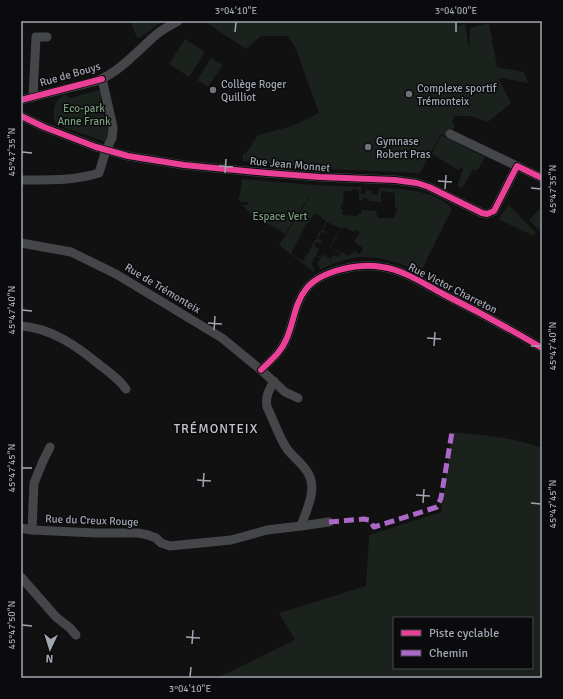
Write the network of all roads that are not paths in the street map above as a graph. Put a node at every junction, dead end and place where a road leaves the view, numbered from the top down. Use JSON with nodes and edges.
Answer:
{"nodes":[{"id":1,"x":178,"y":21,"type":"edge"},
{"id":2,"x":47,"y":38,"type":"dead end"},
{"id":3,"x":102,"y":79,"type":"junction"},
{"id":4,"x":33,"y":97,"type":"junction"},
{"id":5,"x":21,"y":100,"type":"edge"},
{"id":6,"x":21,"y":116,"type":"edge"},
{"id":7,"x":450,"y":134,"type":"dead end"},
{"id":8,"x":106,"y":150,"type":"junction"},
{"id":9,"x":517,"y":166,"type":"junction"},
{"id":10,"x":542,"y":178,"type":"edge"},
{"id":11,"x":21,"y":180,"type":"edge"},
{"id":12,"x":21,"y":243,"type":"edge"},
{"id":13,"x":21,"y":326,"type":"edge"},
{"id":14,"x":542,"y":348,"type":"edge"},
{"id":15,"x":261,"y":370,"type":"junction"},
{"id":16,"x":274,"y":381,"type":"junction"},
{"id":17,"x":126,"y":389,"type":"dead end"},
{"id":18,"x":298,"y":398,"type":"dead end"},
{"id":19,"x":50,"y":447,"type":"dead end"},
{"id":20,"x":328,"y":522,"type":"dead end"},
{"id":21,"x":301,"y":526,"type":"junction"},
{"id":22,"x":21,"y":528,"type":"edge"},
{"id":23,"x":32,"y":530,"type":"junction"},
{"id":24,"x":21,"y":576,"type":"edge"},
{"id":25,"x":76,"y":635,"type":"dead end"}],
"edges":[{"from":1,"to":3,"type":"street","name":"Rue de Bouys"},
{"from":2,"to":4,"type":"street"},
{"from":3,"to":4,"type":"street","name":"Rue de Bouys"},
{"from":3,"to":8,"type":"street"},
{"from":4,"to":5,"type":"street","name":"Rue de Bouys"},
{"from":6,"to":8,"type":"street","name":"Rue Jean Monnet"},
{"from":7,"to":9,"type":"street"},
{"from":8,"to":9,"type":"street","name":"Rue Jean Monnet"},
{"from":8,"to":11,"type":"street"},
{"from":9,"to":10,"type":"street"},
{"from":12,"to":15,"type":"street","name":"Rue de Trémonteix"},
{"from":13,"to":17,"type":"street"},
{"from":14,"to":15,"type":"street","name":"Rue Victor Charreton"},
{"from":15,"to":16,"type":"street","name":"Rue de Trémonteix"},
{"from":16,"to":18,"type":"street","name":"Rue de Trémonteix"},
{"from":16,"to":21,"type":"street"},
{"from":19,"to":23,"type":"street"},
{"from":20,"to":21,"type":"street","name":"Rue du Creux Rouge"},
{"from":21,"to":23,"type":"street","name":"Rue du Creux Rouge"},
{"from":22,"to":23,"type":"street","name":"Rue du Creux Rouge"},
{"from":24,"to":25,"type":"street"}]}
